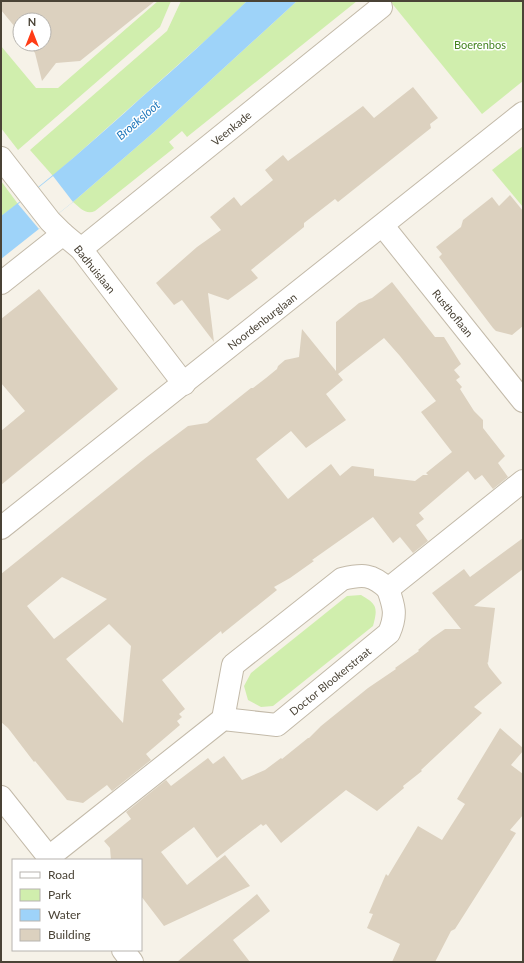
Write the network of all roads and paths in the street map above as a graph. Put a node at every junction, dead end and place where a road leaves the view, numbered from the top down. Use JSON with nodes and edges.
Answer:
{"nodes":[{"id":1,"x":382,"y":7,"type":"dead end"},
{"id":2,"x":523,"y":114,"type":"edge"},
{"id":3,"x":1,"y":158,"type":"edge"},
{"id":4,"x":383,"y":226,"type":"junction"},
{"id":5,"x":56,"y":228,"type":"junction"},
{"id":6,"x":81,"y":249,"type":"junction"},
{"id":7,"x":1,"y":283,"type":"edge"},
{"id":8,"x":184,"y":384,"type":"junction"},
{"id":9,"x":523,"y":401,"type":"edge"},
{"id":10,"x":523,"y":481,"type":"edge"},
{"id":11,"x":1,"y":528,"type":"edge"},
{"id":12,"x":388,"y":589,"type":"junction"},
{"id":13,"x":223,"y":719,"type":"junction"},
{"id":14,"x":1,"y":797,"type":"edge"},
{"id":15,"x":50,"y":859,"type":"edge"},
{"id":16,"x":124,"y":951,"type":"edge"},
{"id":17,"x":132,"y":962,"type":"edge"}],
"edges":[{"from":1,"to":6,"type":"street","name":"Veenkade"},
{"from":2,"to":4,"type":"street","name":"Noordenburglaan"},
{"from":3,"to":5,"type":"street","name":"Badhuislaan"},
{"from":4,"to":8,"type":"street","name":"Noordenburglaan"},
{"from":4,"to":9,"type":"street","name":"Rusthoflaan"},
{"from":5,"to":6,"type":"street","name":"Badhuislaan"},
{"from":5,"to":7,"type":"street"},
{"from":6,"to":8,"type":"street","name":"Badhuislaan"},
{"from":8,"to":11,"type":"street","name":"Noordenburglaan"},
{"from":10,"to":12,"type":"street"},
{"from":12,"to":13,"type":"street"},
{"from":12,"to":13,"type":"street","name":"Doctor Blookerstraat"},
{"from":13,"to":15,"type":"street"},
{"from":14,"to":15,"type":"street"},
{"from":16,"to":17,"type":"street"}]}
